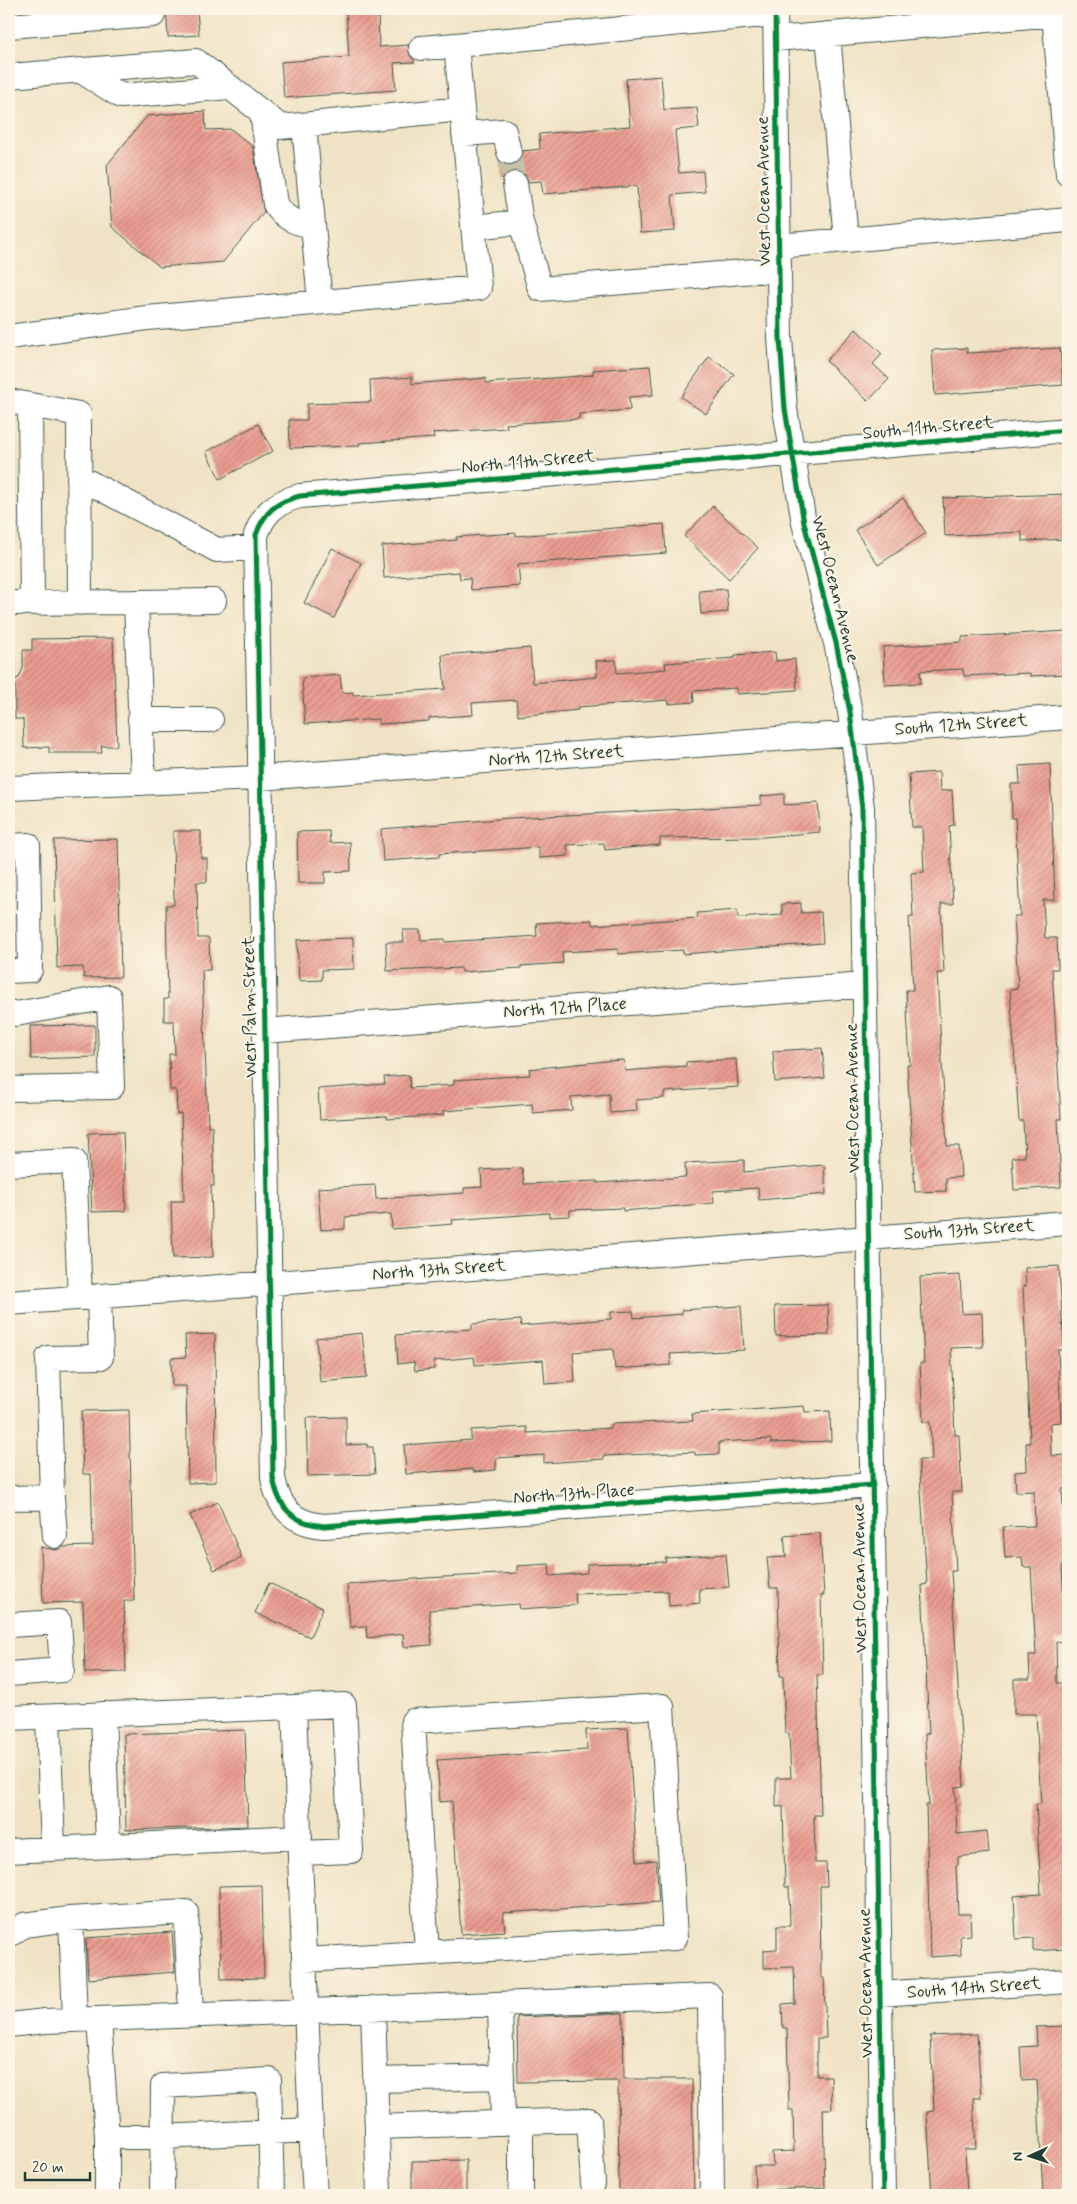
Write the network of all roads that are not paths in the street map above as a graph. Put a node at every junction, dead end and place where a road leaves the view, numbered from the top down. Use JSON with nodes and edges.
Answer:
{"nodes":[{"id":1,"x":775,"y":12,"type":"edge"},
{"id":2,"x":153,"y":15,"type":"dead end"},
{"id":3,"x":14,"y":20,"type":"edge"},
{"id":4,"x":828,"y":34,"type":"junction"},
{"id":5,"x":776,"y":39,"type":"junction"},
{"id":6,"x":456,"y":45,"type":"junction"},
{"id":7,"x":421,"y":48,"type":"dead end"},
{"id":8,"x":9,"y":76,"type":"edge"},
{"id":9,"x":462,"y":110,"type":"junction"},
{"id":10,"x":262,"y":112,"type":"junction"},
{"id":11,"x":304,"y":124,"type":"junction"},
{"id":12,"x":464,"y":134,"type":"junction"},
{"id":13,"x":509,"y":152,"type":"tunnel mouth"},
{"id":14,"x":1068,"y":174,"type":"edge"},
{"id":15,"x":515,"y":184,"type":"tunnel mouth"},
{"id":16,"x":1068,"y":220,"type":"edge"},
{"id":17,"x":521,"y":222,"type":"junction"},
{"id":18,"x":313,"y":226,"type":"junction"},
{"id":19,"x":473,"y":227,"type":"junction"},
{"id":20,"x":846,"y":240,"type":"junction"},
{"id":21,"x":779,"y":246,"type":"junction"},
{"id":22,"x":779,"y":269,"type":"junction"},
{"id":23,"x":320,"y":302,"type":"junction"},
{"id":24,"x":9,"y":337,"type":"edge"},
{"id":25,"x":19,"y":403,"type":"edge"},
{"id":26,"x":1068,"y":430,"type":"edge"},
{"id":27,"x":791,"y":454,"type":"junction"},
{"id":28,"x":79,"y":478,"type":"junction"},
{"id":29,"x":271,"y":508,"type":"joint"},
{"id":30,"x":256,"y":548,"type":"junction"},
{"id":31,"x":214,"y":601,"type":"dead end"},
{"id":32,"x":136,"y":602,"type":"junction"},
{"id":33,"x":32,"y":603,"type":"junction"},
{"id":34,"x":80,"y":603,"type":"junction"},
{"id":35,"x":9,"y":604,"type":"edge"},
{"id":36,"x":1068,"y":717,"type":"edge"},
{"id":37,"x":140,"y":720,"type":"junction"},
{"id":38,"x":212,"y":720,"type":"dead end"},
{"id":39,"x":854,"y":734,"type":"junction"},
{"id":40,"x":259,"y":778,"type":"junction"},
{"id":41,"x":143,"y":783,"type":"junction"},
{"id":42,"x":9,"y":788,"type":"edge"},
{"id":43,"x":9,"y":846,"type":"edge"},
{"id":44,"x":9,"y":971,"type":"edge"},
{"id":45,"x":865,"y":985,"type":"junction"},
{"id":46,"x":9,"y":1012,"type":"edge"},
{"id":47,"x":264,"y":1031,"type":"junction"},
{"id":48,"x":9,"y":1089,"type":"edge"},
{"id":49,"x":9,"y":1164,"type":"edge"},
{"id":50,"x":1068,"y":1223,"type":"edge"},
{"id":51,"x":869,"y":1238,"type":"junction"},
{"id":52,"x":269,"y":1283,"type":"junction"},
{"id":53,"x":89,"y":1297,"type":"junction"},
{"id":54,"x":9,"y":1303,"type":"edge"},
{"id":55,"x":873,"y":1485,"type":"junction"},
{"id":56,"x":52,"y":1497,"type":"junction"},
{"id":57,"x":9,"y":1498,"type":"edge"},
{"id":58,"x":283,"y":1507,"type":"joint"},
{"id":59,"x":55,"y":1536,"type":"dead end"},
{"id":60,"x":9,"y":1625,"type":"edge"},
{"id":61,"x":9,"y":1674,"type":"edge"},
{"id":62,"x":294,"y":1707,"type":"junction"},
{"id":63,"x":103,"y":1714,"type":"junction"},
{"id":64,"x":48,"y":1716,"type":"junction"},
{"id":65,"x":9,"y":1718,"type":"edge"},
{"id":66,"x":108,"y":1844,"type":"junction"},
{"id":67,"x":300,"y":1845,"type":"junction"},
{"id":68,"x":53,"y":1848,"type":"junction"},
{"id":69,"x":9,"y":1851,"type":"edge"},
{"id":70,"x":72,"y":1919,"type":"junction"},
{"id":71,"x":9,"y":1935,"type":"edge"},
{"id":72,"x":427,"y":1953,"type":"junction"},
{"id":73,"x":305,"y":1960,"type":"junction"},
{"id":74,"x":1068,"y":1981,"type":"edge"},
{"id":75,"x":880,"y":1994,"type":"junction"},
{"id":76,"x":500,"y":2004,"type":"junction"},
{"id":77,"x":373,"y":2008,"type":"junction"},
{"id":78,"x":307,"y":2011,"type":"junction"},
{"id":79,"x":191,"y":2015,"type":"junction"},
{"id":80,"x":99,"y":2019,"type":"junction"},
{"id":81,"x":75,"y":2020,"type":"junction"},
{"id":82,"x":9,"y":2026,"type":"edge"},
{"id":83,"x":502,"y":2077,"type":"junction"},
{"id":84,"x":375,"y":2080,"type":"junction"},
{"id":85,"x":512,"y":2123,"type":"junction"},
{"id":86,"x":377,"y":2127,"type":"junction"},
{"id":87,"x":311,"y":2130,"type":"junction"},
{"id":88,"x":272,"y":2132,"type":"junction"},
{"id":89,"x":107,"y":2137,"type":"junction"},
{"id":90,"x":162,"y":2137,"type":"junction"},
{"id":91,"x":593,"y":2184,"type":"dead end"},
{"id":92,"x":107,"y":2195,"type":"edge"},
{"id":93,"x":162,"y":2195,"type":"edge"},
{"id":94,"x":272,"y":2195,"type":"edge"},
{"id":95,"x":315,"y":2195,"type":"edge"},
{"id":96,"x":379,"y":2195,"type":"edge"},
{"id":97,"x":521,"y":2195,"type":"edge"},
{"id":98,"x":712,"y":2195,"type":"edge"},
{"id":99,"x":883,"y":2195,"type":"edge"}],
"edges":[{"from":1,"to":5,"type":"street","name":"West Ocean Avenue"},
{"from":1,"to":6,"type":"street"},
{"from":2,"to":3,"type":"street"},
{"from":4,"to":5,"type":"street"},
{"from":4,"to":14,"type":"street"},
{"from":4,"to":20,"type":"street"},
{"from":5,"to":21,"type":"street","name":"West Ocean Avenue"},
{"from":6,"to":7,"type":"street"},
{"from":6,"to":9,"type":"street"},
{"from":8,"to":10,"type":"street"},
{"from":9,"to":11,"type":"street"},
{"from":9,"to":12,"type":"street"},
{"from":10,"to":11,"type":"street"},
{"from":10,"to":18,"type":"street"},
{"from":11,"to":18,"type":"street"},
{"from":12,"to":13,"type":"street"},
{"from":12,"to":19,"type":"street"},
{"from":15,"to":17,"type":"street"},
{"from":16,"to":20,"type":"street"},
{"from":17,"to":19,"type":"street"},
{"from":17,"to":22,"type":"street"},
{"from":18,"to":23,"type":"street"},
{"from":19,"to":23,"type":"street"},
{"from":20,"to":21,"type":"street"},
{"from":21,"to":22,"type":"street","name":"West Ocean Avenue"},
{"from":22,"to":27,"type":"street","name":"West Ocean Avenue"},
{"from":23,"to":24,"type":"street"},
{"from":25,"to":28,"type":"street"},
{"from":25,"to":33,"type":"street"},
{"from":26,"to":27,"type":"street","name":"South 11th Street"},
{"from":27,"to":29,"type":"street","name":"North 11th Street"},
{"from":27,"to":39,"type":"street","name":"West Ocean Avenue"},
{"from":28,"to":30,"type":"street"},
{"from":28,"to":34,"type":"street"},
{"from":29,"to":30,"type":"street","name":"West Palm Street"},
{"from":30,"to":40,"type":"street","name":"West Palm Street"},
{"from":31,"to":32,"type":"street"},
{"from":32,"to":34,"type":"street"},
{"from":32,"to":37,"type":"street"},
{"from":33,"to":34,"type":"street"},
{"from":33,"to":35,"type":"street"},
{"from":36,"to":39,"type":"street","name":"South 12th Street"},
{"from":37,"to":38,"type":"street"},
{"from":37,"to":41,"type":"street"},
{"from":39,"to":40,"type":"street","name":"North 12th Street"},
{"from":39,"to":45,"type":"street","name":"West Ocean Avenue"},
{"from":40,"to":41,"type":"street","name":"North 12th Street"},
{"from":40,"to":47,"type":"street","name":"West Palm Street"},
{"from":41,"to":42,"type":"street","name":"North 12th Street"},
{"from":43,"to":44,"type":"street"},
{"from":45,"to":47,"type":"street","name":"North 12th Place"},
{"from":45,"to":51,"type":"street","name":"West Ocean Avenue"},
{"from":46,"to":48,"type":"street"},
{"from":47,"to":52,"type":"street","name":"West Palm Street"},
{"from":49,"to":53,"type":"street"},
{"from":50,"to":51,"type":"street","name":"South 13th Street"},
{"from":51,"to":52,"type":"street","name":"North 13th Street"},
{"from":51,"to":55,"type":"street","name":"West Ocean Avenue"},
{"from":52,"to":53,"type":"street","name":"North 13th Street"},
{"from":52,"to":58,"type":"street","name":"West Palm Street"},
{"from":53,"to":54,"type":"street","name":"North 13th Street"},
{"from":53,"to":56,"type":"street"},
{"from":55,"to":58,"type":"street","name":"North 13th Place"},
{"from":55,"to":75,"type":"street","name":"West Ocean Avenue"},
{"from":56,"to":57,"type":"street"},
{"from":56,"to":59,"type":"street"},
{"from":60,"to":61,"type":"street"},
{"from":62,"to":63,"type":"street"},
{"from":62,"to":67,"type":"street"},
{"from":62,"to":67,"type":"street"},
{"from":63,"to":64,"type":"street"},
{"from":63,"to":66,"type":"street"},
{"from":64,"to":65,"type":"street"},
{"from":64,"to":68,"type":"street"},
{"from":66,"to":67,"type":"street"},
{"from":66,"to":68,"type":"street"},
{"from":67,"to":73,"type":"street"},
{"from":68,"to":69,"type":"street"},
{"from":70,"to":71,"type":"street"},
{"from":70,"to":79,"type":"street"},
{"from":70,"to":81,"type":"street"},
{"from":72,"to":72,"type":"street"},
{"from":72,"to":73,"type":"street"},
{"from":73,"to":78,"type":"street"},
{"from":74,"to":75,"type":"street","name":"South 14th Street"},
{"from":75,"to":99,"type":"street","name":"West Ocean Avenue"},
{"from":76,"to":77,"type":"street"},
{"from":76,"to":83,"type":"street"},
{"from":76,"to":98,"type":"street"},
{"from":77,"to":78,"type":"street"},
{"from":77,"to":84,"type":"street"},
{"from":78,"to":79,"type":"street"},
{"from":78,"to":87,"type":"street"},
{"from":79,"to":80,"type":"street"},
{"from":80,"to":81,"type":"street"},
{"from":80,"to":89,"type":"street"},
{"from":81,"to":82,"type":"street"},
{"from":83,"to":84,"type":"street"},
{"from":83,"to":85,"type":"street"},
{"from":84,"to":86,"type":"street"},
{"from":85,"to":86,"type":"street"},
{"from":85,"to":91,"type":"street"},
{"from":85,"to":97,"type":"street"},
{"from":86,"to":96,"type":"street"},
{"from":87,"to":88,"type":"street"},
{"from":87,"to":95,"type":"street"},
{"from":88,"to":90,"type":"street"},
{"from":88,"to":90,"type":"street"},
{"from":88,"to":94,"type":"street"},
{"from":89,"to":90,"type":"street"},
{"from":89,"to":92,"type":"street"},
{"from":90,"to":93,"type":"street"}]}
